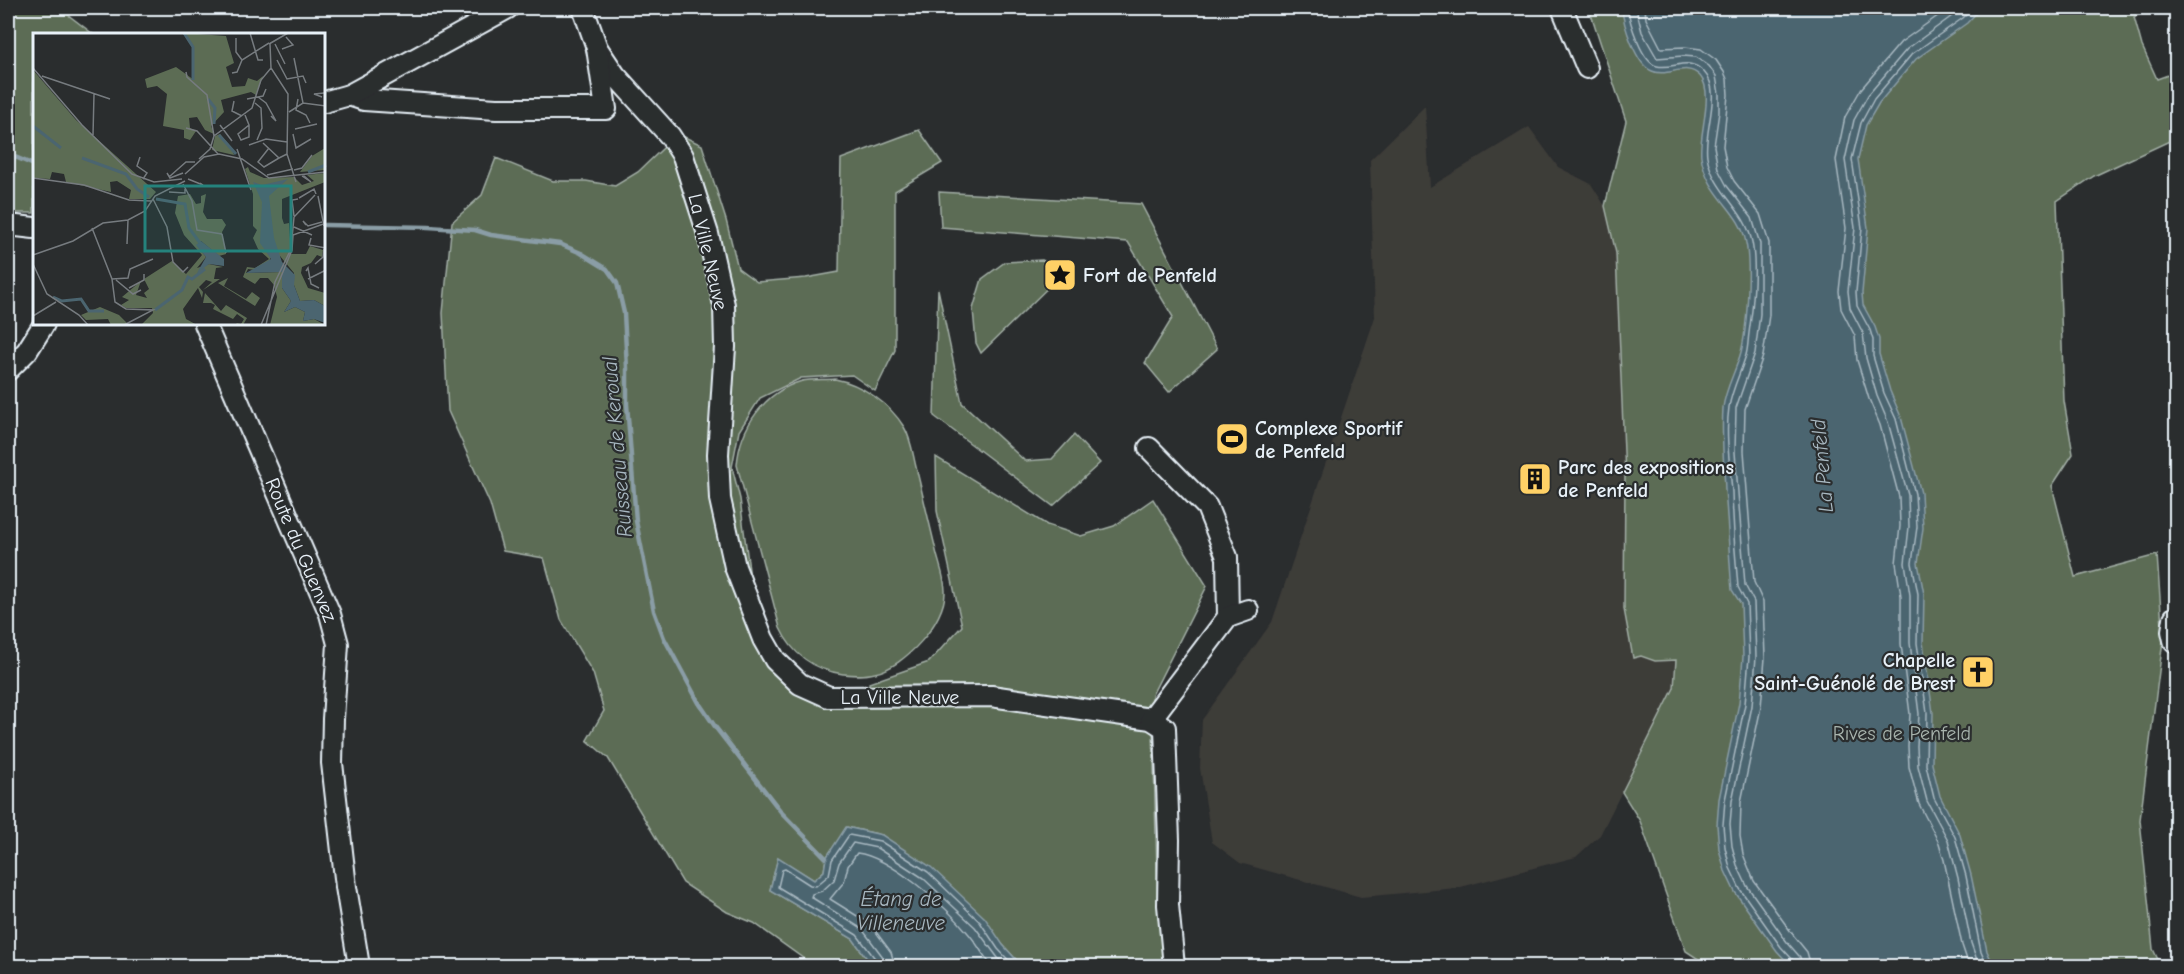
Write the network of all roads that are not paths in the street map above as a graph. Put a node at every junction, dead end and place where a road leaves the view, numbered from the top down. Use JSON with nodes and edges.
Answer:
{"nodes":[{"id":1,"x":508,"y":8,"type":"edge"},
{"id":2,"x":583,"y":8,"type":"edge"},
{"id":3,"x":1562,"y":8,"type":"edge"},
{"id":4,"x":597,"y":48,"type":"junction"},
{"id":5,"x":1587,"y":68,"type":"dead end"},
{"id":6,"x":349,"y":94,"type":"junction"},
{"id":7,"x":326,"y":101,"type":"edge"},
{"id":8,"x":8,"y":225,"type":"edge"},
{"id":9,"x":33,"y":228,"type":"edge"},
{"id":10,"x":43,"y":326,"type":"edge"},
{"id":11,"x":206,"y":326,"type":"edge"},
{"id":12,"x":8,"y":370,"type":"edge"},
{"id":13,"x":1149,"y":448,"type":"dead end"},
{"id":14,"x":1248,"y":610,"type":"dead end"},
{"id":15,"x":1228,"y":617,"type":"junction"},
{"id":16,"x":2176,"y":619,"type":"edge"},
{"id":17,"x":2176,"y":640,"type":"edge"},
{"id":18,"x":1151,"y":718,"type":"junction"},
{"id":19,"x":359,"y":966,"type":"edge"},
{"id":20,"x":1174,"y":966,"type":"edge"}],
"edges":[{"from":1,"to":6,"type":"street"},
{"from":2,"to":4,"type":"street"},
{"from":3,"to":5,"type":"street"},
{"from":4,"to":6,"type":"street"},
{"from":4,"to":18,"type":"street","name":"La Ville Neuve"},
{"from":6,"to":7,"type":"street"},
{"from":8,"to":9,"type":"street"},
{"from":10,"to":12,"type":"street"},
{"from":11,"to":19,"type":"street","name":"Route du Guenvez"},
{"from":13,"to":15,"type":"street"},
{"from":14,"to":15,"type":"street"},
{"from":15,"to":18,"type":"street"},
{"from":16,"to":17,"type":"main road"},
{"from":18,"to":20,"type":"street"}]}
